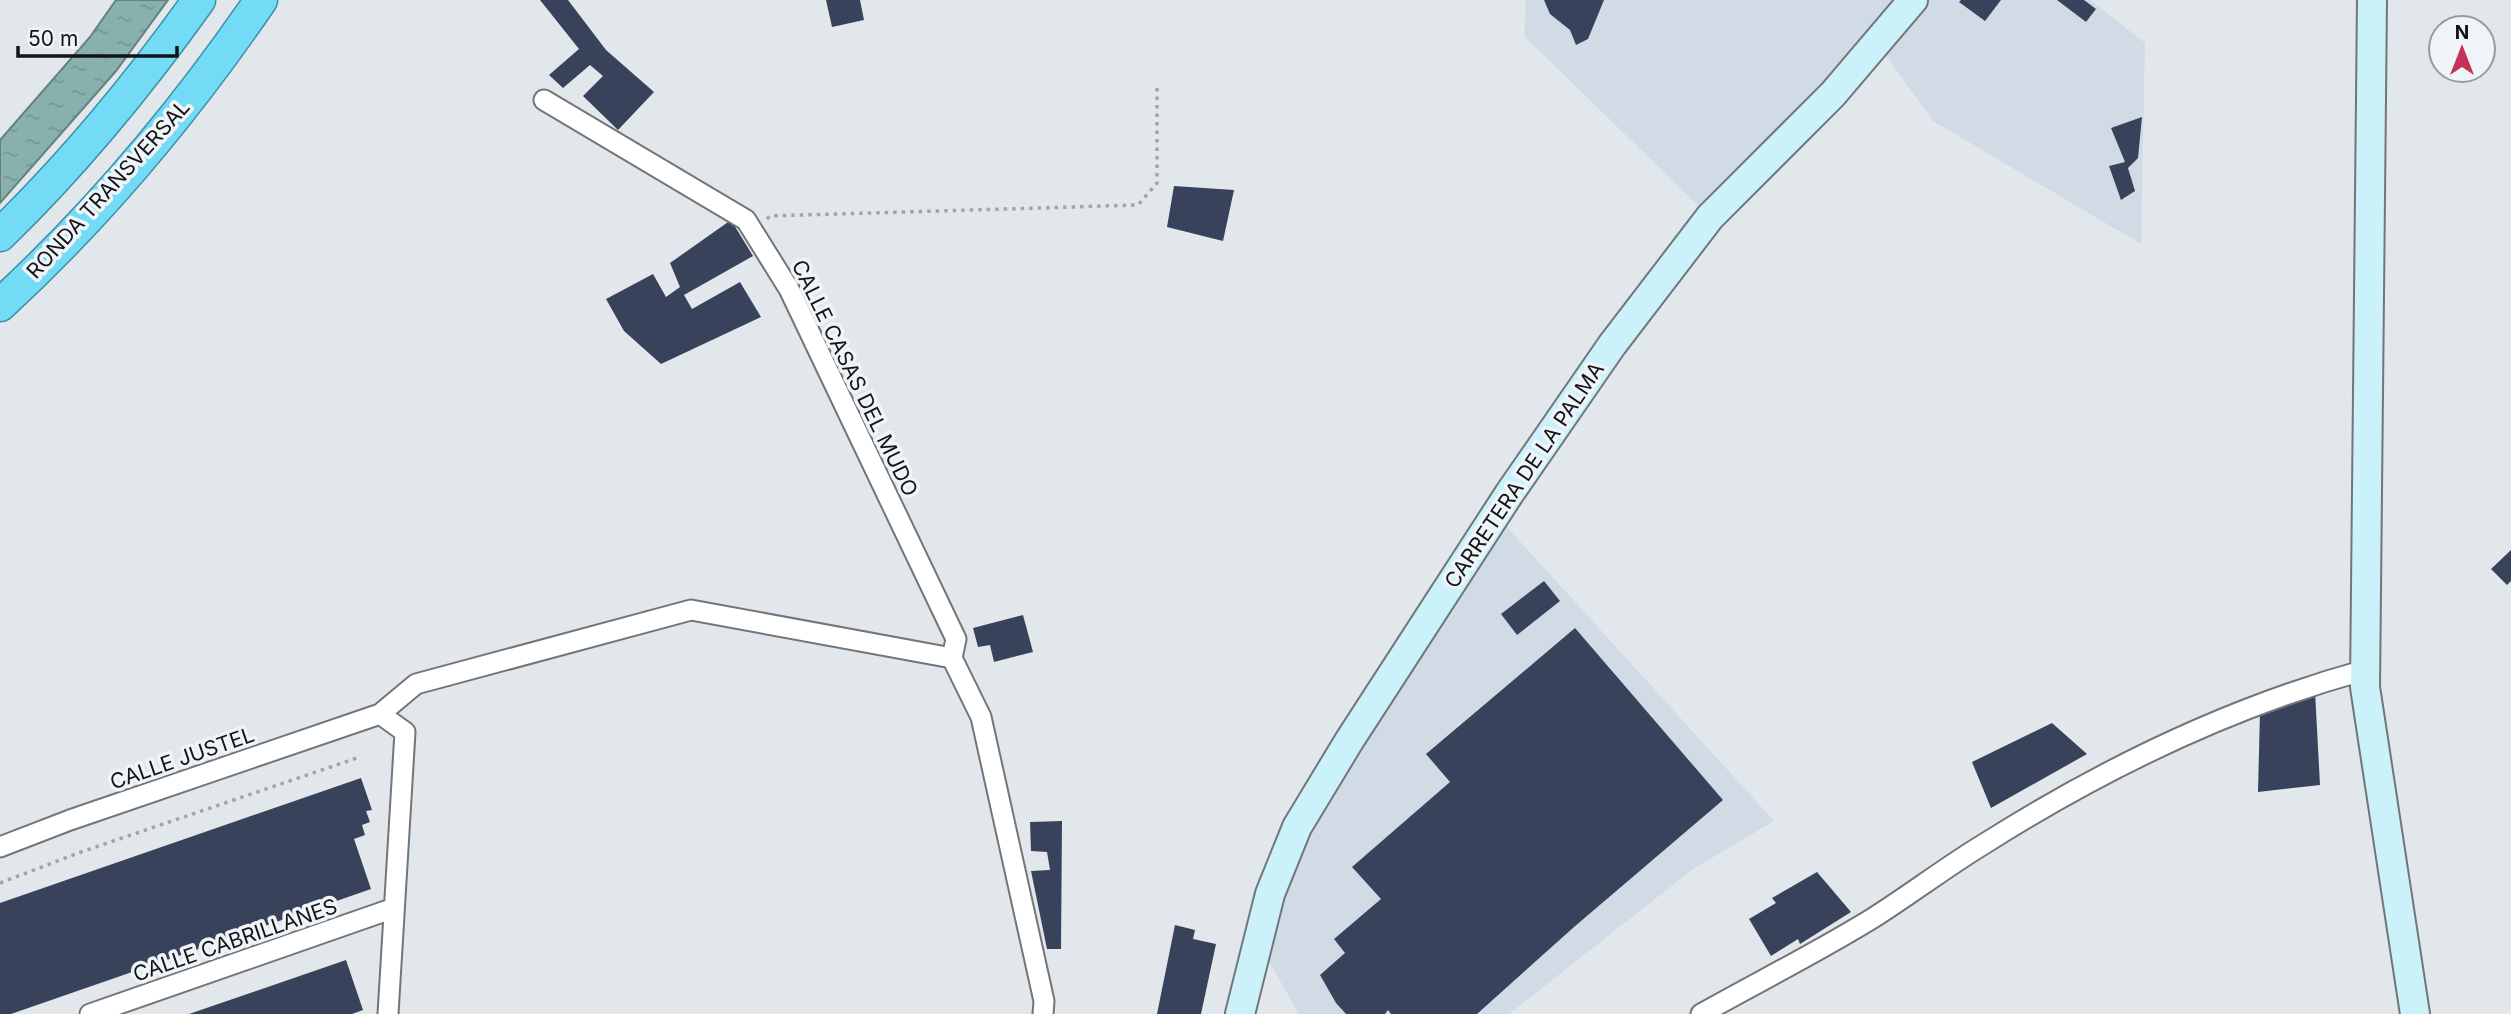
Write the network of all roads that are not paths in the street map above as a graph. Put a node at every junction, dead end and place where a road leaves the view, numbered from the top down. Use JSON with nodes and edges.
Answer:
{"nodes":[{"id":1,"x":200,"y":0,"type":"edge"},
{"id":2,"x":261,"y":0,"type":"edge"},
{"id":3,"x":1913,"y":0,"type":"edge"},
{"id":4,"x":2372,"y":0,"type":"edge"},
{"id":5,"x":544,"y":100,"type":"dead end"},
{"id":6,"x":0,"y":235,"type":"edge"},
{"id":7,"x":0,"y":305,"type":"edge"},
{"id":8,"x":952,"y":658,"type":"junction"},
{"id":9,"x":2365,"y":670,"type":"junction"},
{"id":10,"x":380,"y":714,"type":"junction"},
{"id":11,"x":0,"y":847,"type":"edge"},
{"id":12,"x":394,"y":908,"type":"junction"},
{"id":13,"x":90,"y":1014,"type":"edge"},
{"id":14,"x":388,"y":1014,"type":"edge"},
{"id":15,"x":1043,"y":1014,"type":"edge"},
{"id":16,"x":1240,"y":1014,"type":"edge"},
{"id":17,"x":1701,"y":1014,"type":"edge"},
{"id":18,"x":2415,"y":1014,"type":"edge"}],
"edges":[{"from":1,"to":6,"type":"highway"},
{"from":2,"to":7,"type":"highway","name":"RONDA TRANSVERSAL"},
{"from":3,"to":16,"type":"main road","name":"CARRETERA DE LA PALMA"},
{"from":4,"to":9,"type":"main road"},
{"from":5,"to":8,"type":"street","name":"CALLE CASAS DEL MUDO"},
{"from":8,"to":10,"type":"street"},
{"from":8,"to":15,"type":"street"},
{"from":9,"to":17,"type":"street"},
{"from":9,"to":18,"type":"main road"},
{"from":10,"to":11,"type":"street","name":"CALLE JUSTEL"},
{"from":10,"to":12,"type":"street"},
{"from":12,"to":13,"type":"street","name":"CALLE CABRILLANES"},
{"from":12,"to":14,"type":"street"}]}
